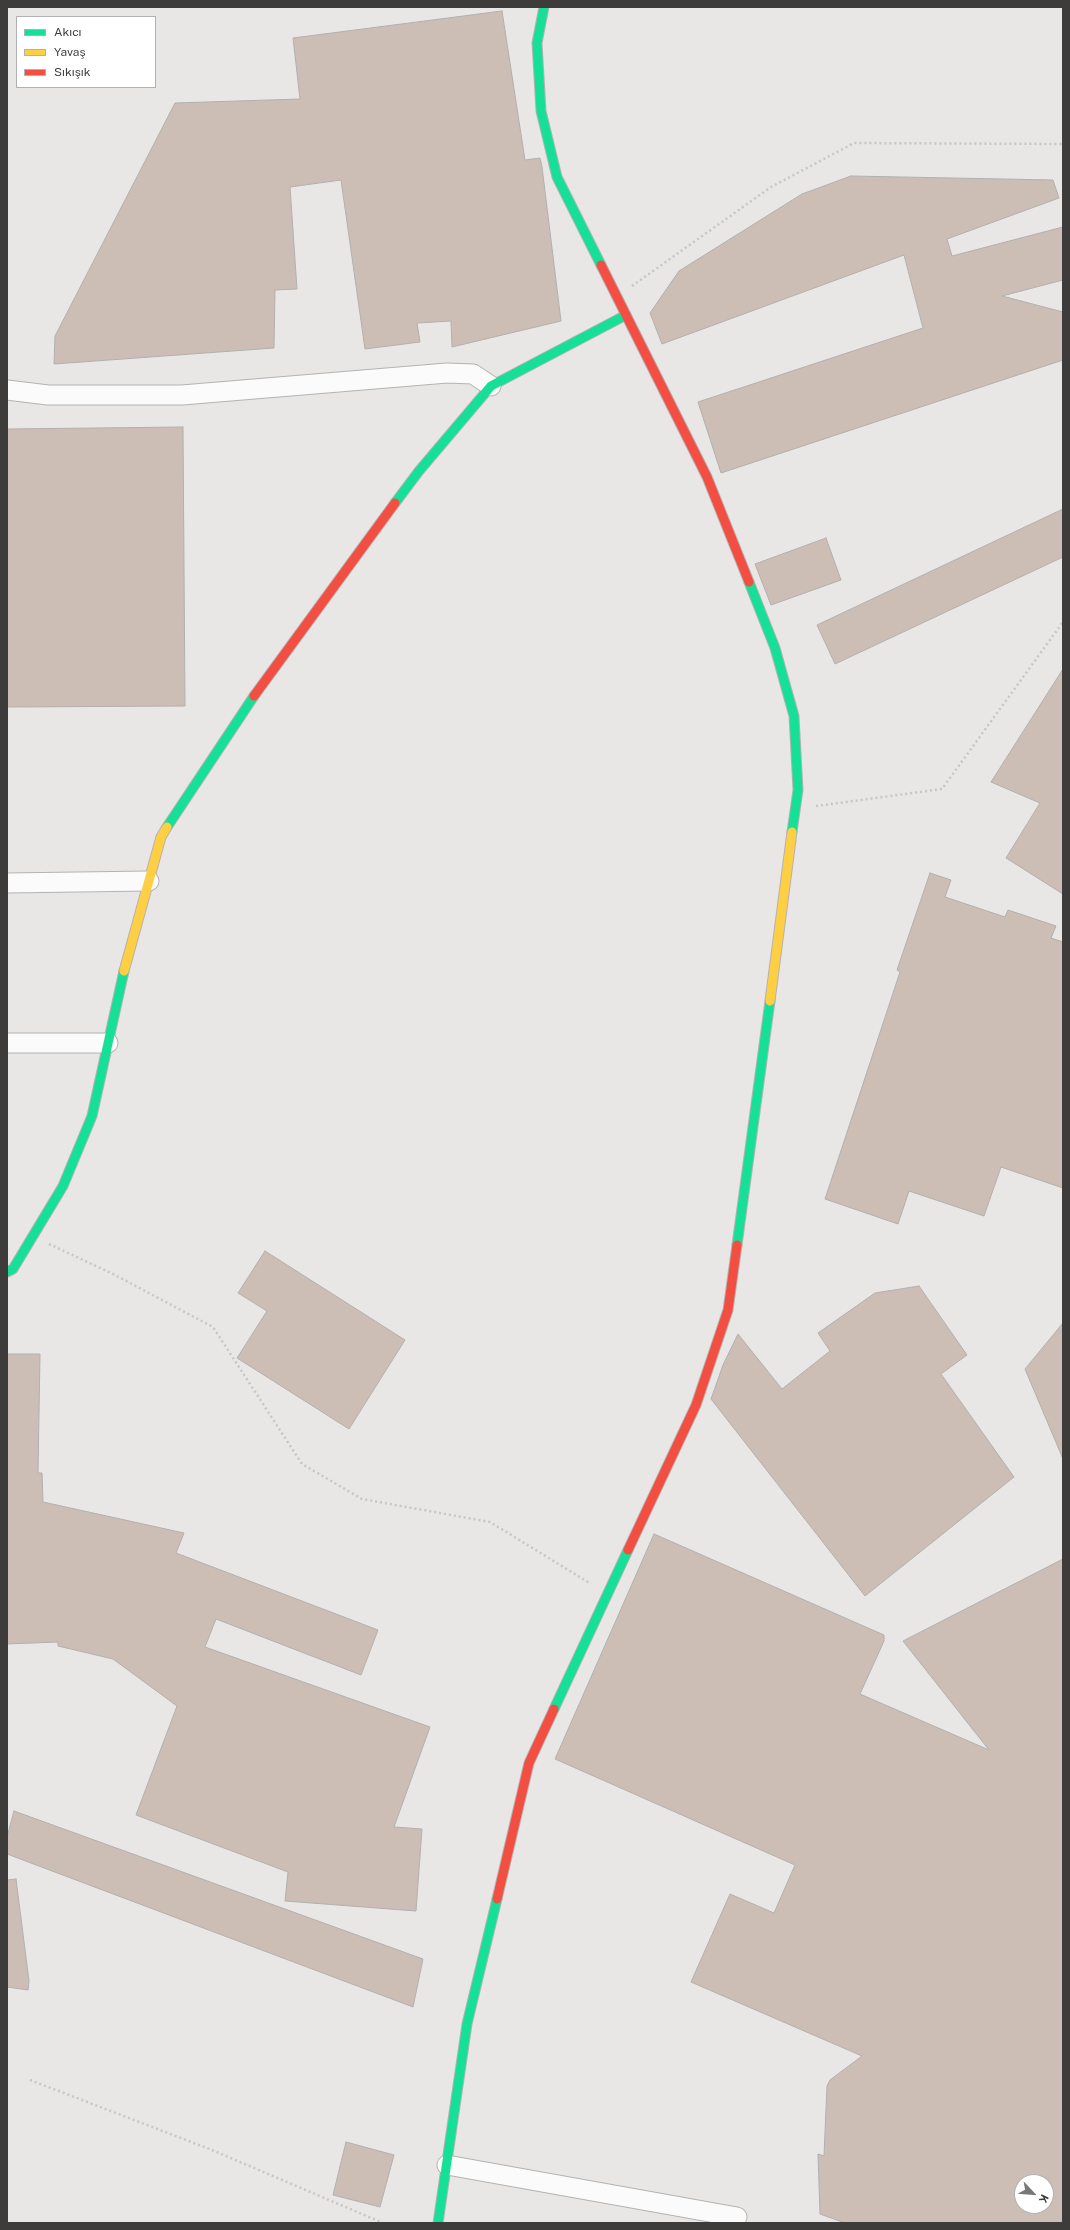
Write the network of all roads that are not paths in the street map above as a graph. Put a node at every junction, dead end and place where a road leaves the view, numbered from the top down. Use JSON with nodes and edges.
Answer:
{"nodes":[{"id":1,"x":544,"y":7,"type":"edge"},
{"id":2,"x":626,"y":315,"type":"junction"},
{"id":3,"x":491,"y":386,"type":"junction"},
{"id":4,"x":7,"y":390,"type":"edge"},
{"id":5,"x":149,"y":881,"type":"junction"},
{"id":6,"x":7,"y":883,"type":"edge"},
{"id":7,"x":7,"y":1043,"type":"edge"},
{"id":8,"x":108,"y":1043,"type":"junction"},
{"id":9,"x":7,"y":1272,"type":"edge"},
{"id":10,"x":447,"y":2165,"type":"junction"},
{"id":11,"x":737,"y":2217,"type":"dead end"},
{"id":12,"x":438,"y":2223,"type":"edge"}],
"edges":[{"from":1,"to":2,"type":"street"},
{"from":2,"to":3,"type":"street"},
{"from":2,"to":10,"type":"street"},
{"from":3,"to":4,"type":"street"},
{"from":3,"to":5,"type":"street"},
{"from":5,"to":6,"type":"street"},
{"from":5,"to":8,"type":"street"},
{"from":7,"to":8,"type":"street"},
{"from":8,"to":9,"type":"street"},
{"from":10,"to":11,"type":"street"},
{"from":10,"to":12,"type":"street"}]}
